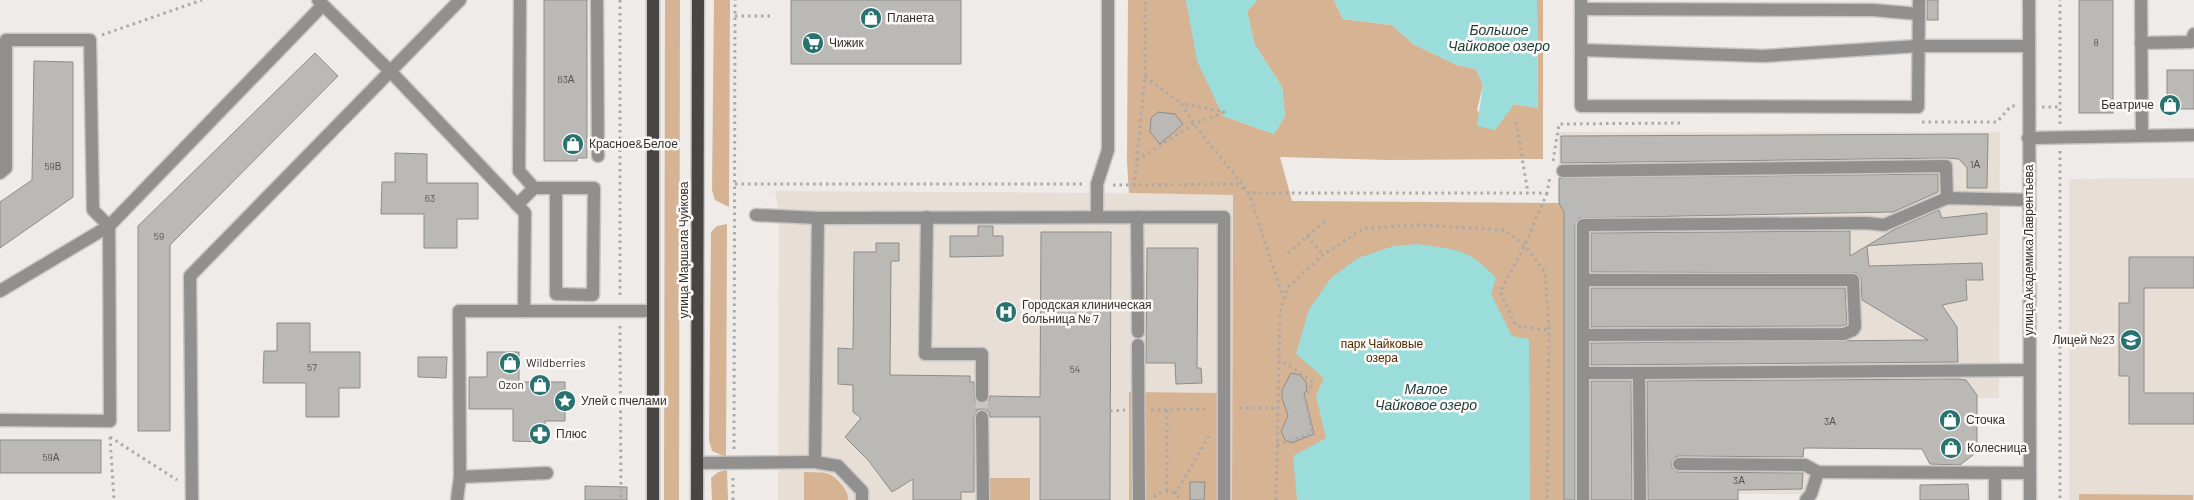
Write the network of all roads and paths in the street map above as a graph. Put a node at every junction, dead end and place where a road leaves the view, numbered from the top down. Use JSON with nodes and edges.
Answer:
{"nodes":[{"id":1,"x":460,"y":0,"type":"edge"},
{"id":2,"x":520,"y":0,"type":"edge"},
{"id":3,"x":597,"y":0,"type":"edge"},
{"id":4,"x":620,"y":0,"type":"edge"},
{"id":5,"x":653,"y":0,"type":"edge"},
{"id":6,"x":698,"y":0,"type":"edge"},
{"id":7,"x":735,"y":0,"type":"edge"},
{"id":8,"x":1108,"y":0,"type":"edge"},
{"id":9,"x":1145,"y":0,"type":"edge"},
{"id":10,"x":1919,"y":0,"type":"edge"},
{"id":11,"x":2029,"y":0,"type":"edge"},
{"id":12,"x":2060,"y":0,"type":"edge"},
{"id":13,"x":2142,"y":0,"type":"edge"},
{"id":14,"x":200,"y":1,"type":"edge"},
{"id":15,"x":320,"y":3,"type":"edge"},
{"id":16,"x":1581,"y":4,"type":"edge"},
{"id":17,"x":1919,"y":14,"type":"junction"},
{"id":18,"x":735,"y":16,"type":"junction"},
{"id":19,"x":770,"y":16,"type":"dead end"},
{"id":20,"x":2194,"y":34,"type":"edge"},
{"id":21,"x":90,"y":40,"type":"junction"},
{"id":22,"x":2142,"y":43,"type":"junction"},
{"id":23,"x":1918,"y":46,"type":"junction"},
{"id":24,"x":2029,"y":46,"type":"junction"},
{"id":25,"x":1581,"y":50,"type":"junction"},
{"id":26,"x":390,"y":72,"type":"junction"},
{"id":27,"x":1145,"y":77,"type":"junction"},
{"id":28,"x":3,"y":90,"type":"edge"},
{"id":29,"x":1181,"y":103,"type":"junction"},
{"id":30,"x":2029,"y":106,"type":"junction"},
{"id":31,"x":1516,"y":122,"type":"dead end"},
{"id":32,"x":1918,"y":122,"type":"dead end"},
{"id":33,"x":1689,"y":123,"type":"dead end"},
{"id":34,"x":1194,"y":124,"type":"junction"},
{"id":35,"x":2142,"y":135,"type":"junction"},
{"id":36,"x":2194,"y":135,"type":"edge"},
{"id":37,"x":2028,"y":138,"type":"junction"},
{"id":38,"x":2060,"y":138,"type":"junction"},
{"id":39,"x":598,"y":156,"type":"dead end"},
{"id":40,"x":1137,"y":160,"type":"junction"},
{"id":41,"x":1557,"y":169,"type":"joint"},
{"id":42,"x":0,"y":174,"type":"edge"},
{"id":43,"x":1550,"y":176,"type":"dead end"},
{"id":44,"x":735,"y":184,"type":"junction"},
{"id":45,"x":1097,"y":184,"type":"junction"},
{"id":46,"x":1134,"y":186,"type":"junction"},
{"id":47,"x":534,"y":188,"type":"junction"},
{"id":48,"x":556,"y":188,"type":"junction"},
{"id":49,"x":1250,"y":193,"type":"junction"},
{"id":50,"x":1528,"y":193,"type":"junction"},
{"id":51,"x":1547,"y":193,"type":"junction"},
{"id":52,"x":1947,"y":198,"type":"junction"},
{"id":53,"x":2029,"y":200,"type":"junction"},
{"id":54,"x":517,"y":205,"type":"junction"},
{"id":55,"x":756,"y":215,"type":"dead end"},
{"id":56,"x":927,"y":217,"type":"junction"},
{"id":57,"x":1098,"y":217,"type":"junction"},
{"id":58,"x":1137,"y":217,"type":"junction"},
{"id":59,"x":818,"y":218,"type":"junction"},
{"id":60,"x":1325,"y":221,"type":"dead end"},
{"id":61,"x":109,"y":226,"type":"junction"},
{"id":62,"x":1307,"y":236,"type":"junction"},
{"id":63,"x":1525,"y":244,"type":"junction"},
{"id":64,"x":1288,"y":253,"type":"dead end"},
{"id":65,"x":1323,"y":255,"type":"junction"},
{"id":66,"x":1584,"y":280,"type":"junction"},
{"id":67,"x":0,"y":291,"type":"edge"},
{"id":68,"x":1283,"y":298,"type":"junction"},
{"id":69,"x":524,"y":311,"type":"junction"},
{"id":70,"x":620,"y":311,"type":"junction"},
{"id":71,"x":653,"y":311,"type":"junction"},
{"id":72,"x":1549,"y":330,"type":"junction"},
{"id":73,"x":1584,"y":335,"type":"junction"},
{"id":74,"x":1279,"y":359,"type":"junction"},
{"id":75,"x":2029,"y":370,"type":"junction"},
{"id":76,"x":1584,"y":373,"type":"junction"},
{"id":77,"x":1639,"y":373,"type":"junction"},
{"id":78,"x":982,"y":396,"type":"tunnel mouth"},
{"id":79,"x":1224,"y":408,"type":"junction"},
{"id":80,"x":1278,"y":408,"type":"junction"},
{"id":81,"x":1138,"y":410,"type":"junction"},
{"id":82,"x":1167,"y":410,"type":"junction"},
{"id":83,"x":1110,"y":411,"type":"dead end"},
{"id":84,"x":982,"y":417,"type":"tunnel mouth"},
{"id":85,"x":0,"y":420,"type":"edge"},
{"id":86,"x":110,"y":421,"type":"junction"},
{"id":87,"x":1212,"y":432,"type":"dead end"},
{"id":88,"x":110,"y":437,"type":"junction"},
{"id":89,"x":1277,"y":445,"type":"junction"},
{"id":90,"x":815,"y":462,"type":"junction"},
{"id":91,"x":697,"y":463,"type":"junction"},
{"id":92,"x":734,"y":463,"type":"junction"},
{"id":93,"x":1679,"y":464,"type":"dead end"},
{"id":94,"x":1818,"y":472,"type":"junction"},
{"id":95,"x":547,"y":473,"type":"dead end"},
{"id":96,"x":1995,"y":473,"type":"junction"},
{"id":97,"x":2030,"y":473,"type":"junction"},
{"id":98,"x":460,"y":477,"type":"junction"},
{"id":99,"x":1167,"y":491,"type":"junction"},
{"id":100,"x":1175,"y":494,"type":"junction"},
{"id":101,"x":192,"y":495,"type":"edge"},
{"id":102,"x":114,"y":500,"type":"edge"},
{"id":103,"x":457,"y":500,"type":"edge"},
{"id":104,"x":620,"y":500,"type":"edge"},
{"id":105,"x":653,"y":500,"type":"edge"},
{"id":106,"x":697,"y":500,"type":"edge"},
{"id":107,"x":733,"y":500,"type":"edge"},
{"id":108,"x":862,"y":500,"type":"edge"},
{"id":109,"x":982,"y":500,"type":"edge"},
{"id":110,"x":1139,"y":500,"type":"edge"},
{"id":111,"x":1152,"y":500,"type":"edge"},
{"id":112,"x":1181,"y":500,"type":"edge"},
{"id":113,"x":1224,"y":500,"type":"edge"},
{"id":114,"x":1276,"y":500,"type":"edge"},
{"id":115,"x":1547,"y":500,"type":"edge"},
{"id":116,"x":1583,"y":500,"type":"edge"},
{"id":117,"x":1640,"y":500,"type":"edge"},
{"id":118,"x":1806,"y":500,"type":"edge"},
{"id":119,"x":1995,"y":500,"type":"edge"},
{"id":120,"x":2030,"y":500,"type":"edge"},
{"id":121,"x":2060,"y":500,"type":"edge"}],
"edges":[{"from":1,"to":26,"type":"street"},
{"from":2,"to":47,"type":"street"},
{"from":3,"to":39,"type":"street"},
{"from":4,"to":70,"type":"path"},
{"from":5,"to":71,"type":"main road"},
{"from":6,"to":91,"type":"main road","name":"улица Маршала Чуйкова"},
{"from":7,"to":18,"type":"path"},
{"from":8,"to":45,"type":"street"},
{"from":9,"to":27,"type":"path"},
{"from":10,"to":17,"type":"street"},
{"from":11,"to":24,"type":"street","name":"улица Академика Лаврентьева"},
{"from":12,"to":38,"type":"path"},
{"from":13,"to":22,"type":"street"},
{"from":14,"to":21,"type":"path"},
{"from":15,"to":26,"type":"street"},
{"from":15,"to":61,"type":"street"},
{"from":16,"to":17,"type":"street"},
{"from":16,"to":25,"type":"street"},
{"from":17,"to":23,"type":"street"},
{"from":18,"to":19,"type":"path"},
{"from":18,"to":44,"type":"path"},
{"from":20,"to":22,"type":"street"},
{"from":21,"to":28,"type":"street"},
{"from":21,"to":61,"type":"street"},
{"from":22,"to":35,"type":"street"},
{"from":23,"to":24,"type":"street"},
{"from":23,"to":25,"type":"street"},
{"from":23,"to":25,"type":"street"},
{"from":24,"to":30,"type":"street","name":"улица Академика Лаврентьева"},
{"from":26,"to":54,"type":"street"},
{"from":26,"to":101,"type":"street"},
{"from":27,"to":29,"type":"path"},
{"from":27,"to":40,"type":"path"},
{"from":28,"to":42,"type":"street"},
{"from":29,"to":34,"type":"path"},
{"from":29,"to":34,"type":"path"},
{"from":30,"to":32,"type":"path"},
{"from":30,"to":37,"type":"street","name":"улица Академика Лаврентьева"},
{"from":31,"to":50,"type":"path"},
{"from":33,"to":41,"type":"path"},
{"from":34,"to":40,"type":"path"},
{"from":34,"to":49,"type":"path"},
{"from":35,"to":36,"type":"street"},
{"from":35,"to":38,"type":"street"},
{"from":37,"to":38,"type":"street"},
{"from":37,"to":53,"type":"street","name":"улица Академика Лаврентьева"},
{"from":38,"to":121,"type":"path"},
{"from":40,"to":46,"type":"path"},
{"from":41,"to":52,"type":"street"},
{"from":43,"to":51,"type":"path"},
{"from":44,"to":45,"type":"path"},
{"from":44,"to":92,"type":"path"},
{"from":45,"to":46,"type":"path"},
{"from":45,"to":57,"type":"street"},
{"from":46,"to":49,"type":"path"},
{"from":47,"to":48,"type":"street"},
{"from":47,"to":54,"type":"street"},
{"from":48,"to":48,"type":"street"},
{"from":49,"to":50,"type":"path"},
{"from":49,"to":68,"type":"path"},
{"from":50,"to":51,"type":"path"},
{"from":51,"to":63,"type":"path"},
{"from":52,"to":53,"type":"street"},
{"from":52,"to":66,"type":"street"},
{"from":53,"to":75,"type":"street","name":"улица Академика Лаврентьева"},
{"from":54,"to":69,"type":"street"},
{"from":55,"to":59,"type":"street"},
{"from":56,"to":57,"type":"street"},
{"from":56,"to":59,"type":"street"},
{"from":56,"to":78,"type":"street"},
{"from":57,"to":58,"type":"street"},
{"from":58,"to":79,"type":"street"},
{"from":58,"to":81,"type":"street"},
{"from":59,"to":90,"type":"street"},
{"from":60,"to":62,"type":"path"},
{"from":61,"to":67,"type":"street"},
{"from":61,"to":86,"type":"street"},
{"from":62,"to":64,"type":"path"},
{"from":62,"to":65,"type":"path"},
{"from":63,"to":65,"type":"path"},
{"from":63,"to":72,"type":"path"},
{"from":63,"to":72,"type":"path"},
{"from":65,"to":68,"type":"path"},
{"from":66,"to":73,"type":"street"},
{"from":66,"to":73,"type":"street"},
{"from":68,"to":74,"type":"path"},
{"from":69,"to":70,"type":"street"},
{"from":69,"to":98,"type":"street"},
{"from":70,"to":71,"type":"street"},
{"from":70,"to":104,"type":"path"},
{"from":71,"to":105,"type":"main road"},
{"from":72,"to":115,"type":"path"},
{"from":73,"to":76,"type":"street"},
{"from":74,"to":80,"type":"path"},
{"from":74,"to":89,"type":"path"},
{"from":75,"to":77,"type":"street"},
{"from":75,"to":97,"type":"street","name":"улица Академика Лаврентьева"},
{"from":76,"to":77,"type":"street"},
{"from":76,"to":116,"type":"street"},
{"from":77,"to":117,"type":"street"},
{"from":79,"to":80,"type":"path"},
{"from":79,"to":82,"type":"path"},
{"from":79,"to":113,"type":"street"},
{"from":80,"to":89,"type":"path"},
{"from":81,"to":82,"type":"path"},
{"from":81,"to":83,"type":"path"},
{"from":81,"to":110,"type":"street"},
{"from":82,"to":99,"type":"path"},
{"from":84,"to":109,"type":"street"},
{"from":85,"to":86,"type":"street"},
{"from":86,"to":88,"type":"path"},
{"from":87,"to":100,"type":"path"},
{"from":88,"to":101,"type":"path"},
{"from":88,"to":102,"type":"path"},
{"from":89,"to":114,"type":"path"},
{"from":90,"to":92,"type":"street"},
{"from":90,"to":108,"type":"street"},
{"from":91,"to":92,"type":"street"},
{"from":91,"to":106,"type":"main road","name":"улица Маршала Чуйкова"},
{"from":92,"to":107,"type":"path"},
{"from":93,"to":94,"type":"street"},
{"from":94,"to":96,"type":"street"},
{"from":94,"to":118,"type":"street"},
{"from":95,"to":98,"type":"street"},
{"from":96,"to":97,"type":"street"},
{"from":96,"to":119,"type":"street"},
{"from":97,"to":120,"type":"street","name":"улица Академика Лаврентьева"},
{"from":98,"to":103,"type":"street"},
{"from":99,"to":100,"type":"path"},
{"from":99,"to":111,"type":"path"},
{"from":100,"to":112,"type":"path"}]}
